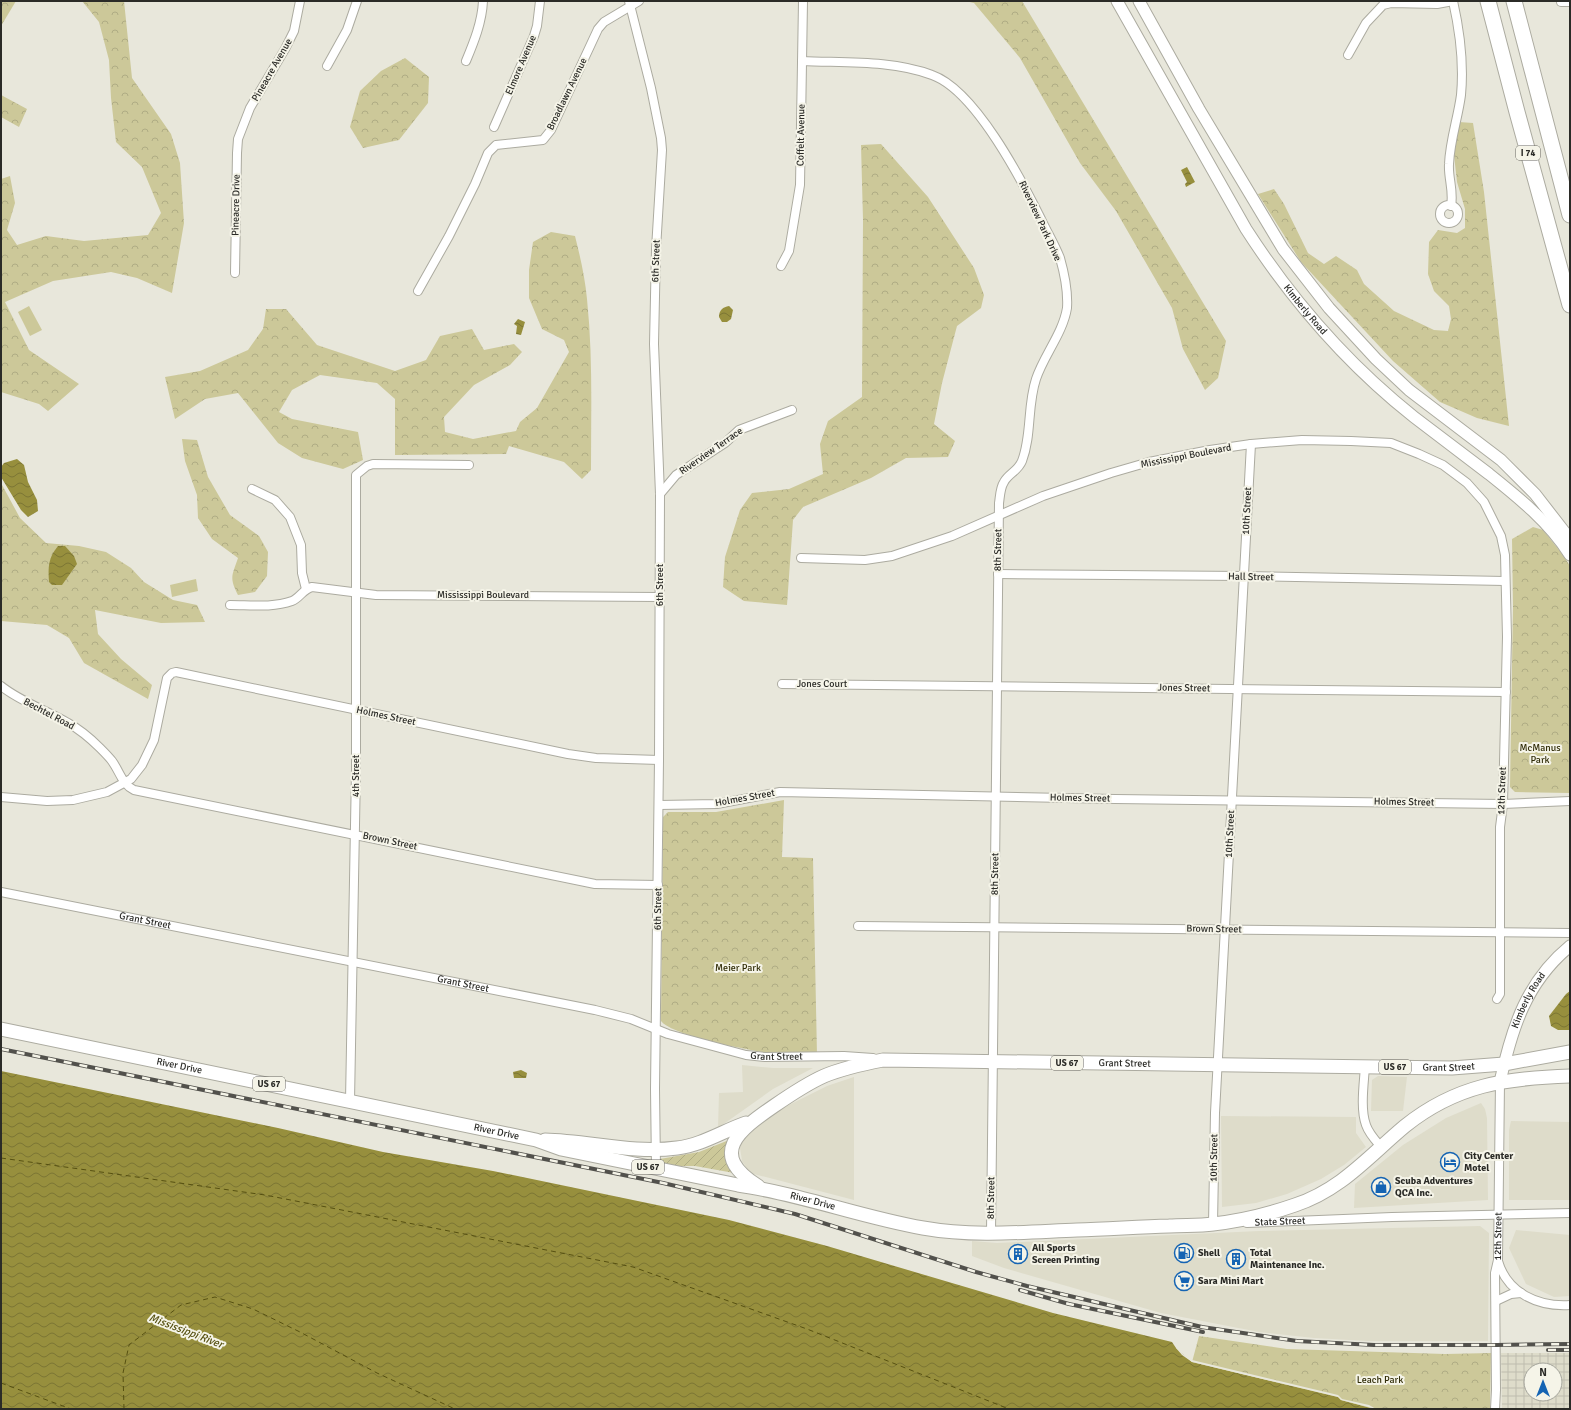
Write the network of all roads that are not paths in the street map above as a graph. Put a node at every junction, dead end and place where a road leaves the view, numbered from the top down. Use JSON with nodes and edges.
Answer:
{"nodes":[{"id":1,"x":300,"y":1,"type":"edge"},
{"id":2,"x":357,"y":1,"type":"edge"},
{"id":3,"x":483,"y":1,"type":"edge"},
{"id":4,"x":540,"y":1,"type":"edge"},
{"id":5,"x":639,"y":1,"type":"edge"},
{"id":6,"x":803,"y":1,"type":"edge"},
{"id":7,"x":1117,"y":1,"type":"edge"},
{"id":8,"x":1139,"y":1,"type":"edge"},
{"id":9,"x":1453,"y":1,"type":"edge"},
{"id":10,"x":1488,"y":1,"type":"edge"},
{"id":11,"x":1514,"y":1,"type":"edge"},
{"id":12,"x":1561,"y":2,"type":"dead end"},
{"id":13,"x":1570,"y":2,"type":"edge"},
{"id":14,"x":630,"y":3,"type":"edge"},
{"id":15,"x":1348,"y":55,"type":"dead end"},
{"id":16,"x":466,"y":61,"type":"dead end"},
{"id":17,"x":802,"y":62,"type":"junction"},
{"id":18,"x":327,"y":66,"type":"dead end"},
{"id":19,"x":494,"y":127,"type":"dead end"},
{"id":20,"x":239,"y":137,"type":"joint"},
{"id":21,"x":1452,"y":206,"type":"dead end"},
{"id":22,"x":1570,"y":215,"type":"edge"},
{"id":23,"x":780,"y":266,"type":"dead end"},
{"id":24,"x":235,"y":273,"type":"dead end"},
{"id":25,"x":418,"y":291,"type":"dead end"},
{"id":26,"x":1570,"y":305,"type":"edge"},
{"id":27,"x":792,"y":410,"type":"dead end"},
{"id":28,"x":1251,"y":444,"type":"junction"},
{"id":29,"x":469,"y":465,"type":"dead end"},
{"id":30,"x":252,"y":488,"type":"dead end"},
{"id":31,"x":660,"y":494,"type":"junction"},
{"id":32,"x":998,"y":516,"type":"junction"},
{"id":33,"x":1570,"y":539,"type":"edge"},
{"id":34,"x":1570,"y":554,"type":"edge"},
{"id":35,"x":801,"y":558,"type":"dead end"},
{"id":36,"x":998,"y":574,"type":"junction"},
{"id":37,"x":1244,"y":576,"type":"junction"},
{"id":38,"x":1505,"y":581,"type":"junction"},
{"id":39,"x":306,"y":589,"type":"junction"},
{"id":40,"x":356,"y":593,"type":"junction"},
{"id":41,"x":660,"y":597,"type":"junction"},
{"id":42,"x":230,"y":606,"type":"dead end"},
{"id":43,"x":782,"y":684,"type":"dead end"},
{"id":44,"x":862,"y":684,"type":"joint"},
{"id":45,"x":1,"y":686,"type":"edge"},
{"id":46,"x":997,"y":686,"type":"junction"},
{"id":47,"x":1238,"y":689,"type":"junction"},
{"id":48,"x":1506,"y":692,"type":"junction"},
{"id":49,"x":356,"y":709,"type":"junction"},
{"id":50,"x":659,"y":760,"type":"junction"},
{"id":51,"x":124,"y":783,"type":"junction"},
{"id":52,"x":995,"y":796,"type":"junction"},
{"id":53,"x":1,"y":797,"type":"edge"},
{"id":54,"x":1232,"y":800,"type":"junction"},
{"id":55,"x":1570,"y":801,"type":"edge"},
{"id":56,"x":1503,"y":804,"type":"junction"},
{"id":57,"x":659,"y":805,"type":"junction"},
{"id":58,"x":355,"y":834,"type":"junction"},
{"id":59,"x":658,"y":885,"type":"junction"},
{"id":60,"x":1,"y":892,"type":"edge"},
{"id":61,"x":858,"y":926,"type":"dead end"},
{"id":62,"x":994,"y":926,"type":"junction"},
{"id":63,"x":1225,"y":929,"type":"junction"},
{"id":64,"x":1500,"y":932,"type":"junction"},
{"id":65,"x":1570,"y":933,"type":"edge"},
{"id":66,"x":1570,"y":946,"type":"edge"},
{"id":67,"x":353,"y":961,"type":"junction"},
{"id":68,"x":1497,"y":1000,"type":"dead end"},
{"id":69,"x":656,"y":1028,"type":"junction"},
{"id":70,"x":1,"y":1030,"type":"edge"},
{"id":71,"x":1570,"y":1052,"type":"edge"},
{"id":72,"x":915,"y":1061,"type":"junction"},
{"id":73,"x":992,"y":1062,"type":"junction"},
{"id":74,"x":1504,"y":1064,"type":"junction"},
{"id":75,"x":1218,"y":1065,"type":"junction"},
{"id":76,"x":1365,"y":1066,"type":"junction"},
{"id":77,"x":1570,"y":1076,"type":"edge"},
{"id":78,"x":1500,"y":1082,"type":"junction"},
{"id":79,"x":350,"y":1101,"type":"junction"},
{"id":80,"x":752,"y":1122,"type":"junction"},
{"id":81,"x":536,"y":1140,"type":"junction"},
{"id":82,"x":1382,"y":1148,"type":"junction"},
{"id":83,"x":656,"y":1150,"type":"junction"},
{"id":84,"x":656,"y":1168,"type":"junction"},
{"id":85,"x":761,"y":1188,"type":"junction"},
{"id":86,"x":1570,"y":1213,"type":"edge"},
{"id":87,"x":1499,"y":1214,"type":"junction"},
{"id":88,"x":1213,"y":1224,"type":"junction"},
{"id":89,"x":991,"y":1233,"type":"junction"},
{"id":90,"x":1498,"y":1260,"type":"junction"},
{"id":91,"x":1521,"y":1293,"type":"junction"},
{"id":92,"x":1496,"y":1301,"type":"junction"},
{"id":93,"x":1570,"y":1306,"type":"edge"},
{"id":94,"x":1495,"y":1409,"type":"edge"}],
"edges":[{"from":1,"to":20,"type":"street","name":"Pineacre Avenue"},
{"from":2,"to":18,"type":"street"},
{"from":3,"to":16,"type":"street"},
{"from":4,"to":19,"type":"street","name":"Elmore Avenue"},
{"from":5,"to":14,"type":"street","name":"Broadlawn Avenue"},
{"from":6,"to":17,"type":"street","name":"Coffelt Avenue"},
{"from":7,"to":34,"type":"main road","name":"Kimberly Road"},
{"from":8,"to":33,"type":"main road","name":"Kimberly Road"},
{"from":9,"to":15,"type":"street"},
{"from":9,"to":21,"type":"street"},
{"from":10,"to":26,"type":"highway","number":"I 74"},
{"from":11,"to":22,"type":"highway","number":"I 74"},
{"from":12,"to":13,"type":"street"},
{"from":14,"to":25,"type":"street","name":"Broadlawn Avenue"},
{"from":14,"to":31,"type":"street","name":"6th Street"},
{"from":17,"to":23,"type":"street","name":"Coffelt Avenue"},
{"from":17,"to":32,"type":"street","name":"Riverview Park Drive"},
{"from":20,"to":24,"type":"street","name":"Pineacre Drive"},
{"from":27,"to":31,"type":"street","name":"Riverview Terrace"},
{"from":28,"to":32,"type":"street","name":"Mississippi Boulevard"},
{"from":28,"to":37,"type":"street","name":"10th Street"},
{"from":28,"to":38,"type":"street","name":"Mississippi Boulevard"},
{"from":29,"to":40,"type":"street","name":"4th Street"},
{"from":30,"to":39,"type":"street"},
{"from":31,"to":41,"type":"street","name":"6th Street"},
{"from":32,"to":35,"type":"street","name":"Mississippi Boulevard"},
{"from":32,"to":36,"type":"street","name":"8th Street"},
{"from":36,"to":37,"type":"street","name":"Hall Street"},
{"from":36,"to":46,"type":"street","name":"8th Street"},
{"from":37,"to":38,"type":"street","name":"Hall Street"},
{"from":37,"to":47,"type":"street","name":"10th Street"},
{"from":38,"to":48,"type":"street","name":"12th Street"},
{"from":39,"to":40,"type":"street","name":"Mississippi Boulevard"},
{"from":39,"to":42,"type":"street"},
{"from":40,"to":41,"type":"street","name":"Mississippi Boulevard"},
{"from":40,"to":49,"type":"street","name":"4th Street"},
{"from":41,"to":50,"type":"street","name":"6th Street"},
{"from":43,"to":44,"type":"street","name":"Jones Court"},
{"from":44,"to":46,"type":"street","name":"Jones Street"},
{"from":45,"to":51,"type":"street","name":"Bechtel Road"},
{"from":46,"to":47,"type":"street","name":"Jones Street"},
{"from":46,"to":52,"type":"street","name":"8th Street"},
{"from":47,"to":48,"type":"street","name":"Jones Street"},
{"from":47,"to":54,"type":"street","name":"10th Street"},
{"from":48,"to":56,"type":"street","name":"12th Street"},
{"from":49,"to":50,"type":"street","name":"Holmes Street"},
{"from":49,"to":51,"type":"street","name":"Holmes Street"},
{"from":49,"to":58,"type":"street","name":"4th Street"},
{"from":50,"to":57,"type":"street","name":"6th Street"},
{"from":51,"to":53,"type":"street","name":"Holmes Street"},
{"from":51,"to":58,"type":"street","name":"Brown Street"},
{"from":52,"to":54,"type":"street","name":"Holmes Street"},
{"from":52,"to":57,"type":"street","name":"Holmes Street"},
{"from":52,"to":62,"type":"street","name":"8th Street"},
{"from":54,"to":56,"type":"street","name":"Holmes Street"},
{"from":54,"to":63,"type":"street","name":"10th Street"},
{"from":55,"to":56,"type":"street"},
{"from":56,"to":64,"type":"street","name":"12th Street"},
{"from":57,"to":59,"type":"street","name":"6th Street"},
{"from":58,"to":59,"type":"street","name":"Brown Street"},
{"from":58,"to":67,"type":"street","name":"4th Street"},
{"from":59,"to":69,"type":"street","name":"6th Street"},
{"from":60,"to":67,"type":"street","name":"Grant Street"},
{"from":61,"to":62,"type":"street","name":"Brown Street"},
{"from":62,"to":63,"type":"street","name":"Brown Street"},
{"from":62,"to":73,"type":"street","name":"8th Street"},
{"from":63,"to":64,"type":"street","name":"Brown Street"},
{"from":63,"to":75,"type":"street","name":"10th Street"},
{"from":64,"to":65,"type":"street","name":"Brown Street"},
{"from":64,"to":68,"type":"street","name":"12th Street"},
{"from":66,"to":74,"type":"main road","name":"Kimberly Road"},
{"from":67,"to":69,"type":"street","name":"Grant Street"},
{"from":67,"to":79,"type":"street","name":"4th Street"},
{"from":69,"to":72,"type":"street","name":"Grant Street"},
{"from":69,"to":83,"type":"street","name":"6th Street"},
{"from":70,"to":79,"type":"main road","name":"River Drive","number":"US 67"},
{"from":71,"to":74,"type":"main road","name":"Grant Street","number":"US 67"},
{"from":72,"to":73,"type":"main road","name":"Grant Street","number":"US 67"},
{"from":72,"to":80,"type":"main road","number":"US 67"},
{"from":73,"to":75,"type":"main road","name":"Grant Street","number":"US 67"},
{"from":73,"to":89,"type":"street","name":"8th Street"},
{"from":74,"to":76,"type":"main road","name":"Grant Street","number":"US 67"},
{"from":74,"to":78,"type":"main road","name":"12th Street"},
{"from":75,"to":76,"type":"main road","name":"Grant Street","number":"US 67"},
{"from":75,"to":88,"type":"street","name":"10th Street"},
{"from":76,"to":82,"type":"street"},
{"from":77,"to":78,"type":"main road","number":"US 67"},
{"from":78,"to":82,"type":"main road","number":"US 67"},
{"from":78,"to":87,"type":"street","name":"12th Street"},
{"from":79,"to":81,"type":"main road","name":"River Drive","number":"US 67"},
{"from":80,"to":83,"type":"main road","number":"US 67"},
{"from":80,"to":85,"type":"main road"},
{"from":81,"to":83,"type":"main road","number":"US 67"},
{"from":81,"to":84,"type":"main road","name":"River Drive","number":"US 67"},
{"from":82,"to":88,"type":"main road","number":"US 67"},
{"from":83,"to":84,"type":"street","name":"6th Street"},
{"from":84,"to":85,"type":"main road","name":"River Drive","number":"US 67"},
{"from":85,"to":89,"type":"main road","name":"River Drive","number":"US 67"},
{"from":86,"to":87,"type":"street","name":"State Street"},
{"from":87,"to":88,"type":"street","name":"State Street"},
{"from":87,"to":90,"type":"street","name":"12th Street"},
{"from":88,"to":89,"type":"main road","name":"State Street","number":"US 67"},
{"from":90,"to":91,"type":"street"},
{"from":90,"to":92,"type":"street","name":"12th Street"},
{"from":91,"to":92,"type":"street"},
{"from":91,"to":93,"type":"street"},
{"from":92,"to":94,"type":"street","name":"12th Street"}]}
